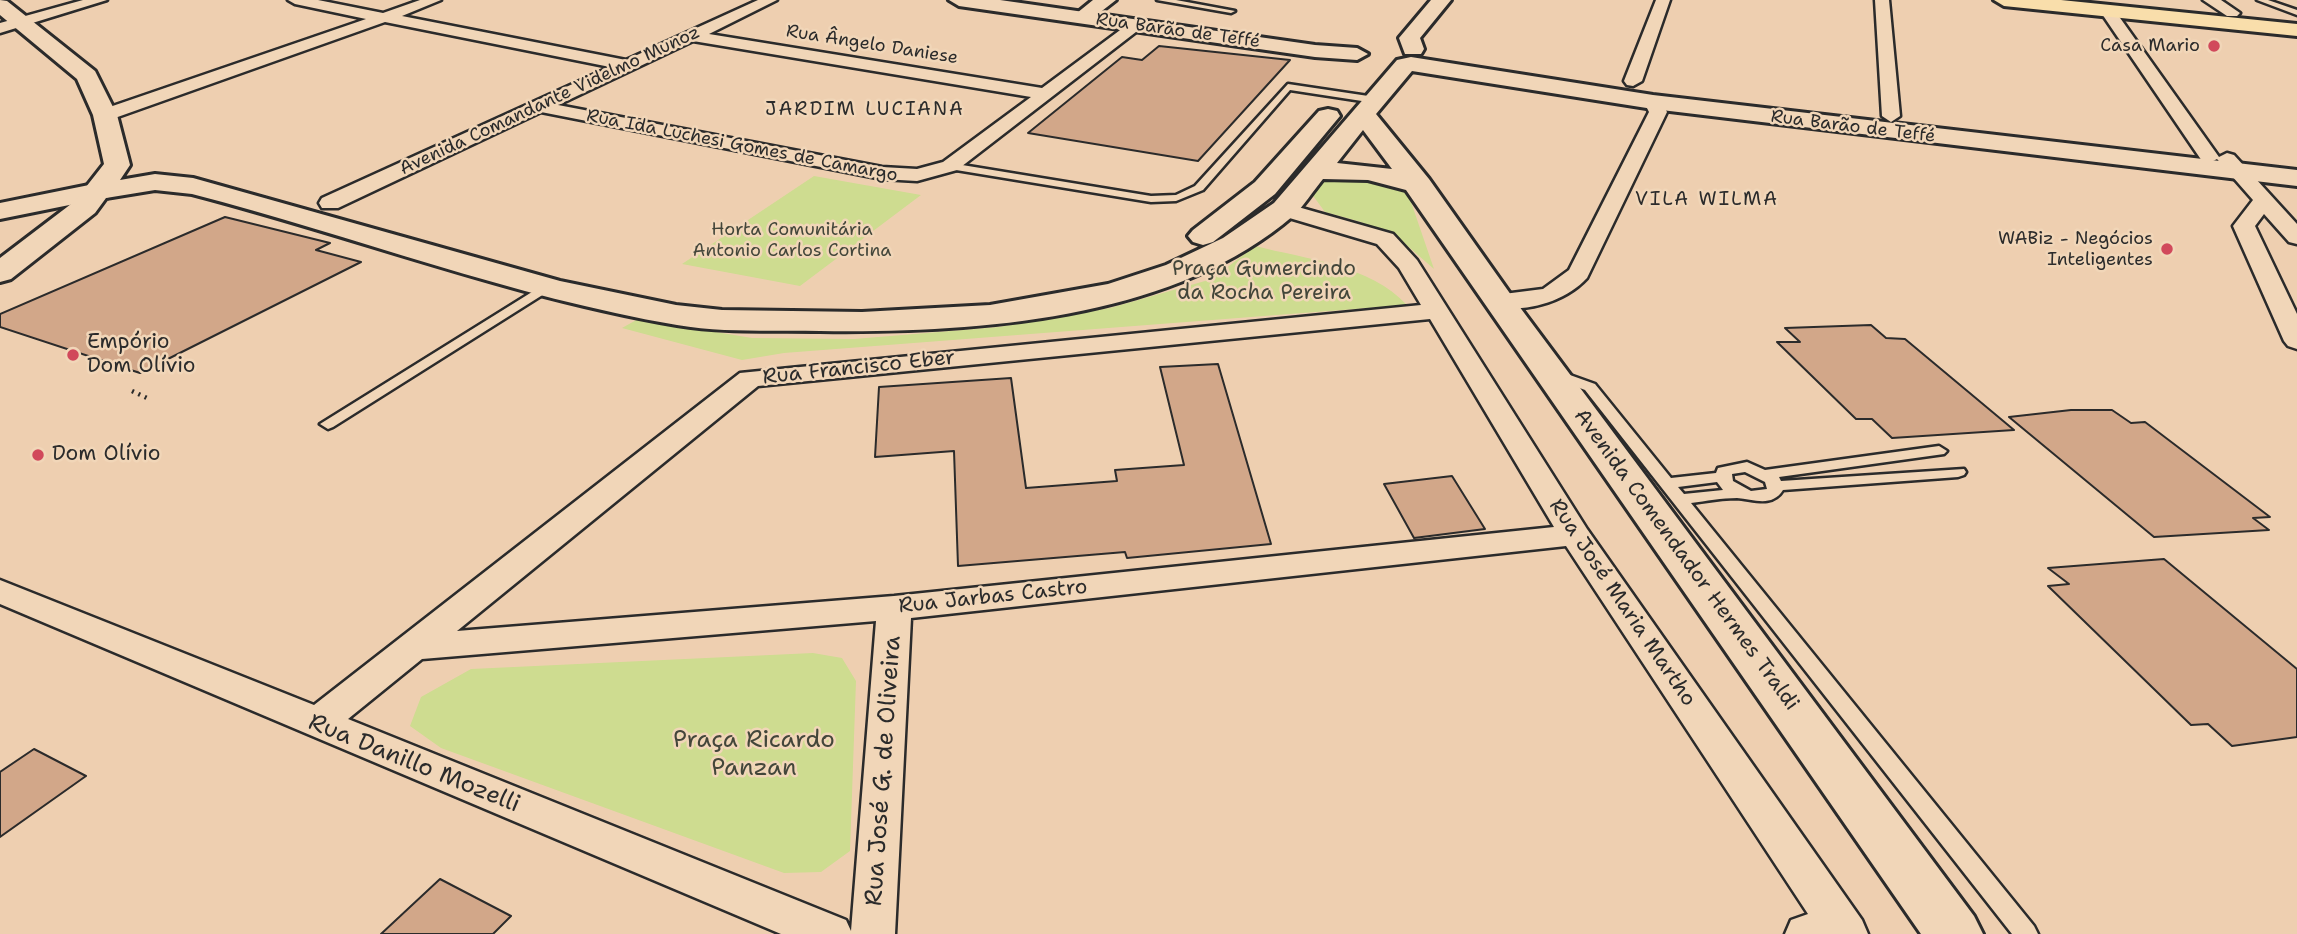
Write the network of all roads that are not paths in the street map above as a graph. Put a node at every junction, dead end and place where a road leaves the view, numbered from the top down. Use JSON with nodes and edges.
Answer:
{"nodes":[{"id":1,"x":100,"y":0,"type":"edge"},
{"id":2,"x":295,"y":0,"type":"edge"},
{"id":3,"x":434,"y":0,"type":"edge"},
{"id":4,"x":770,"y":0,"type":"edge"},
{"id":5,"x":959,"y":0,"type":"edge"},
{"id":6,"x":1034,"y":0,"type":"edge"},
{"id":7,"x":1161,"y":0,"type":"edge"},
{"id":8,"x":1441,"y":0,"type":"edge"},
{"id":9,"x":1662,"y":0,"type":"edge"},
{"id":10,"x":1882,"y":0,"type":"edge"},
{"id":11,"x":2004,"y":0,"type":"edge"},
{"id":12,"x":2210,"y":0,"type":"edge"},
{"id":13,"x":2261,"y":0,"type":"edge"},
{"id":14,"x":0,"y":5,"type":"edge"},
{"id":15,"x":2110,"y":6,"type":"edge"},
{"id":16,"x":1094,"y":9,"type":"edge"},
{"id":17,"x":1231,"y":11,"type":"dead end"},
{"id":18,"x":2232,"y":13,"type":"junction"},
{"id":19,"x":2297,"y":13,"type":"edge"},
{"id":20,"x":385,"y":17,"type":"junction"},
{"id":21,"x":2297,"y":19,"type":"edge"},
{"id":22,"x":1137,"y":25,"type":"junction"},
{"id":23,"x":18,"y":28,"type":"edge"},
{"id":24,"x":2297,"y":30,"type":"edge"},
{"id":25,"x":690,"y":36,"type":"junction"},
{"id":26,"x":0,"y":41,"type":"edge"},
{"id":27,"x":1390,"y":55,"type":"junction"},
{"id":28,"x":625,"y":65,"type":"junction"},
{"id":29,"x":1633,"y":81,"type":"junction"},
{"id":30,"x":1048,"y":94,"type":"junction"},
{"id":31,"x":1653,"y":102,"type":"junction"},
{"id":32,"x":1362,"y":103,"type":"junction"},
{"id":33,"x":536,"y":106,"type":"junction"},
{"id":34,"x":105,"y":115,"type":"junction"},
{"id":35,"x":1891,"y":116,"type":"junction"},
{"id":36,"x":1912,"y":134,"type":"junction"},
{"id":37,"x":2078,"y":154,"type":"junction"},
{"id":38,"x":2226,"y":163,"type":"junction"},
{"id":39,"x":117,"y":165,"type":"junction"},
{"id":40,"x":950,"y":166,"type":"junction"},
{"id":41,"x":2297,"y":167,"type":"edge"},
{"id":42,"x":1315,"y":172,"type":"junction"},
{"id":43,"x":2297,"y":178,"type":"edge"},
{"id":44,"x":1419,"y":185,"type":"junction"},
{"id":45,"x":99,"y":191,"type":"junction"},
{"id":46,"x":2264,"y":200,"type":"junction"},
{"id":47,"x":330,"y":203,"type":"junction"},
{"id":48,"x":285,"y":210,"type":"junction"},
{"id":49,"x":0,"y":211,"type":"edge"},
{"id":50,"x":1273,"y":217,"type":"junction"},
{"id":51,"x":2297,"y":237,"type":"edge"},
{"id":52,"x":0,"y":273,"type":"edge"},
{"id":53,"x":548,"y":286,"type":"junction"},
{"id":54,"x":1497,"y":302,"type":"junction"},
{"id":55,"x":1435,"y":311,"type":"junction"},
{"id":56,"x":2297,"y":341,"type":"edge"},
{"id":57,"x":1552,"y":373,"type":"junction"},
{"id":58,"x":328,"y":424,"type":"dead end"},
{"id":59,"x":1939,"y":451,"type":"dead end"},
{"id":60,"x":1958,"y":472,"type":"dead end"},
{"id":61,"x":1723,"y":477,"type":"junction"},
{"id":62,"x":1772,"y":480,"type":"junction"},
{"id":63,"x":1666,"y":482,"type":"junction"},
{"id":64,"x":1741,"y":493,"type":"junction"},
{"id":65,"x":1680,"y":499,"type":"junction"},
{"id":66,"x":1575,"y":535,"type":"junction"},
{"id":67,"x":0,"y":590,"type":"edge"},
{"id":68,"x":894,"y":608,"type":"junction"},
{"id":69,"x":411,"y":647,"type":"junction"},
{"id":70,"x":316,"y":724,"type":"junction"},
{"id":71,"x":1831,"y":932,"type":"edge"},
{"id":72,"x":830,"y":934,"type":"edge"},
{"id":73,"x":873,"y":934,"type":"edge"},
{"id":74,"x":1954,"y":934,"type":"edge"},
{"id":75,"x":2026,"y":934,"type":"edge"}],
"edges":[{"from":1,"to":23,"type":"street"},
{"from":2,"to":20,"type":"street"},
{"from":3,"to":20,"type":"street"},
{"from":4,"to":25,"type":"street","name":"Avenida Comandante Videlmo Munoz"},
{"from":5,"to":16,"type":"main road","name":"Rua Barão de Teffé"},
{"from":6,"to":16,"type":"main road","name":"Rua Barão de Teffé"},
{"from":7,"to":17,"type":"lane"},
{"from":8,"to":27,"type":"main road"},
{"from":9,"to":29,"type":"street"},
{"from":10,"to":35,"type":"street"},
{"from":11,"to":15,"type":"main road"},
{"from":12,"to":18,"type":"street"},
{"from":13,"to":19,"type":"lane"},
{"from":14,"to":23,"type":"main road"},
{"from":15,"to":18,"type":"main road"},
{"from":15,"to":24,"type":"main road"},
{"from":15,"to":38,"type":"street"},
{"from":16,"to":22,"type":"main road","name":"Rua Barão de Teffé"},
{"from":16,"to":27,"type":"main road","name":"Rua Barão de Teffé"},
{"from":18,"to":21,"type":"main road"},
{"from":20,"to":28,"type":"street"},
{"from":20,"to":34,"type":"street"},
{"from":22,"to":27,"type":"main road","name":"Rua Barão de Teffé"},
{"from":22,"to":30,"type":"street"},
{"from":23,"to":26,"type":"street"},
{"from":23,"to":34,"type":"main road"},
{"from":25,"to":28,"type":"street","name":"Avenida Comandante Videlmo Munoz"},
{"from":25,"to":30,"type":"street","name":"Rua Ângelo Daniese"},
{"from":27,"to":29,"type":"main road","name":"Rua Barão de Teffé"},
{"from":27,"to":31,"type":"main road","name":"Rua Barão de Teffé"},
{"from":27,"to":32,"type":"main road"},
{"from":28,"to":33,"type":"street","name":"Avenida Comandante Videlmo Munoz"},
{"from":29,"to":31,"type":"main road"},
{"from":29,"to":35,"type":"main road","name":"Rua Barão de Teffé"},
{"from":30,"to":40,"type":"street"},
{"from":31,"to":36,"type":"main road","name":"Rua Barão de Teffé"},
{"from":31,"to":54,"type":"street"},
{"from":32,"to":40,"type":"lane"},
{"from":32,"to":42,"type":"main road"},
{"from":32,"to":44,"type":"main road","name":"Avenida Comendador Hermes Traldi"},
{"from":32,"to":47,"type":"main road"},
{"from":33,"to":40,"type":"street","name":"Rua Ida Luchesi Gomes de Camargo"},
{"from":33,"to":47,"type":"street","name":"Avenida Comandante Videlmo Munoz"},
{"from":34,"to":39,"type":"main road"},
{"from":35,"to":36,"type":"main road"},
{"from":35,"to":38,"type":"main road","name":"Rua Barão de Teffé"},
{"from":36,"to":37,"type":"main road","name":"Rua Barão de Teffé"},
{"from":37,"to":38,"type":"main road"},
{"from":37,"to":38,"type":"main road","name":"Rua Barão de Teffé"},
{"from":38,"to":41,"type":"main road","name":"Rua Barão de Teffé"},
{"from":38,"to":43,"type":"main road","name":"Rua Barão de Teffé"},
{"from":38,"to":46,"type":"street"},
{"from":39,"to":45,"type":"main road"},
{"from":39,"to":47,"type":"main road"},
{"from":42,"to":44,"type":"main road"},
{"from":42,"to":50,"type":"main road"},
{"from":44,"to":54,"type":"main road","name":"Avenida Comendador Hermes Traldi"},
{"from":45,"to":48,"type":"main road"},
{"from":45,"to":49,"type":"main road"},
{"from":45,"to":52,"type":"main road"},
{"from":46,"to":51,"type":"street"},
{"from":46,"to":56,"type":"street"},
{"from":47,"to":48,"type":"main road"},
{"from":48,"to":53,"type":"main road"},
{"from":50,"to":53,"type":"main road"},
{"from":50,"to":55,"type":"street","name":"Rua José Maria Martho"},
{"from":53,"to":58,"type":"lane"},
{"from":54,"to":57,"type":"main road","name":"Avenida Comendador Hermes Traldi"},
{"from":55,"to":66,"type":"street","name":"Rua José Maria Martho"},
{"from":55,"to":69,"type":"street","name":"Rua Francisco Eber"},
{"from":57,"to":63,"type":"lane"},
{"from":57,"to":74,"type":"main road","name":"Avenida Comendador Hermes Traldi"},
{"from":59,"to":62,"type":"lane"},
{"from":60,"to":62,"type":"lane"},
{"from":61,"to":62,"type":"lane"},
{"from":61,"to":63,"type":"lane"},
{"from":61,"to":64,"type":"lane"},
{"from":62,"to":64,"type":"lane"},
{"from":63,"to":65,"type":"lane"},
{"from":64,"to":65,"type":"lane"},
{"from":65,"to":75,"type":"lane"},
{"from":66,"to":68,"type":"street","name":"Rua Jarbas Castro"},
{"from":66,"to":71,"type":"street","name":"Rua José Maria Martho"},
{"from":67,"to":70,"type":"street","name":"Rua Danillo Mozelli"},
{"from":68,"to":69,"type":"street","name":"Rua Jarbas Castro"},
{"from":68,"to":73,"type":"street","name":"Rua José G. de Oliveira"},
{"from":69,"to":70,"type":"street","name":"Rua Francisco Eber"},
{"from":70,"to":72,"type":"street","name":"Rua Danillo Mozelli"}]}
